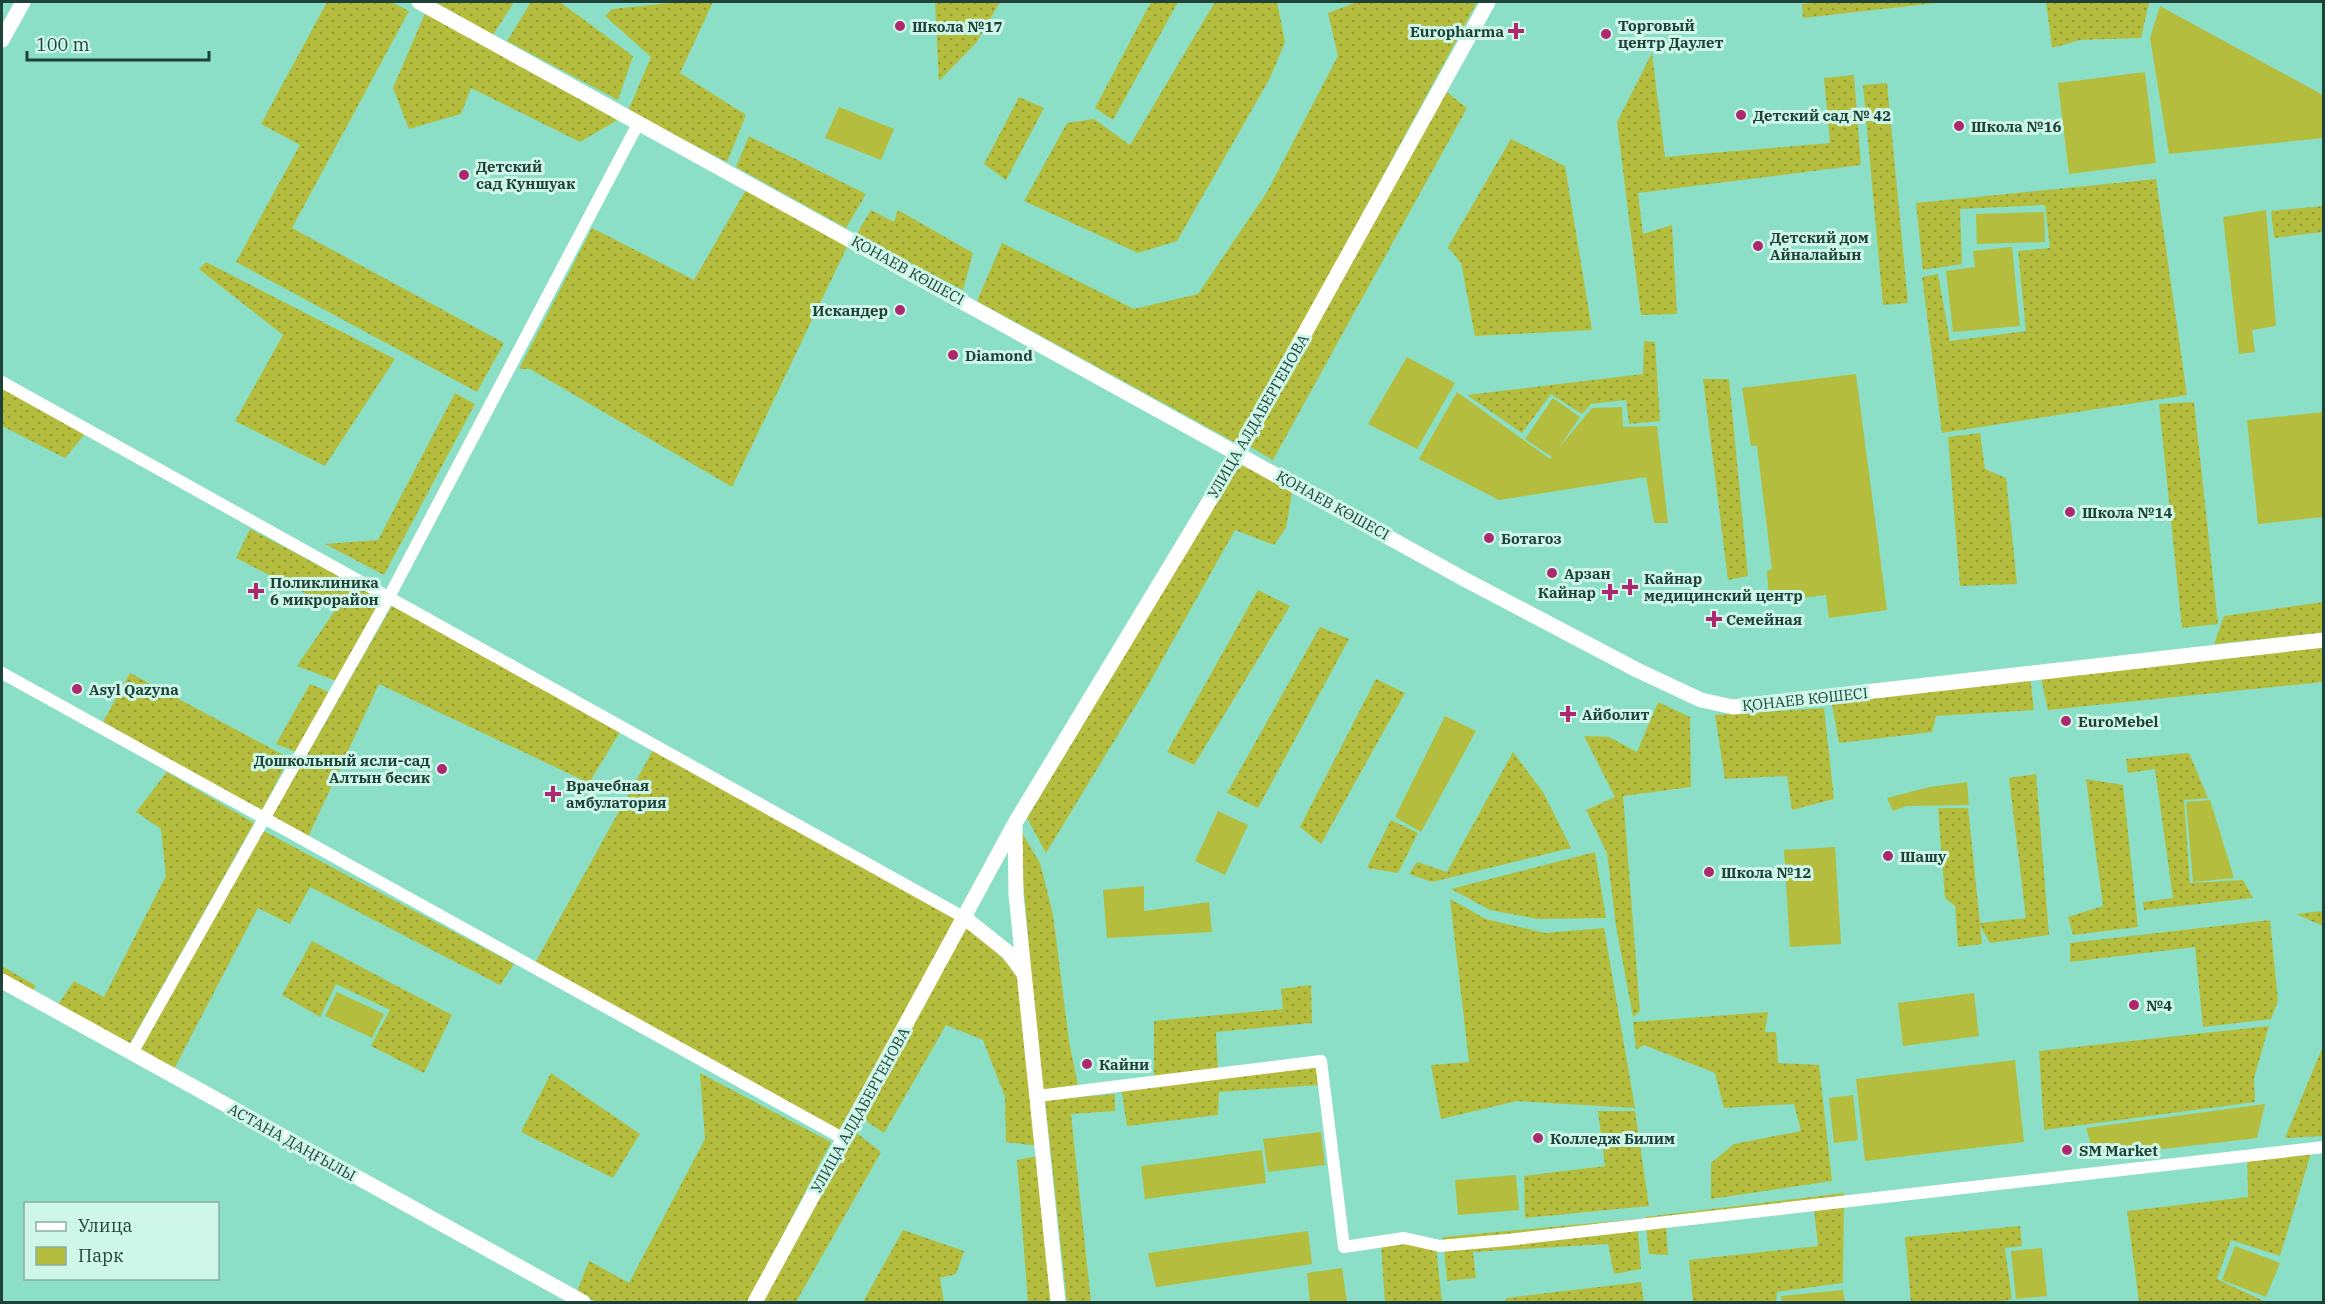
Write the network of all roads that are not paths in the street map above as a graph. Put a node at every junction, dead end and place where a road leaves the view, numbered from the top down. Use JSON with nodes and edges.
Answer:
{"nodes":[{"id":1,"x":23,"y":2,"type":"edge"},
{"id":2,"x":419,"y":2,"type":"edge"},
{"id":3,"x":1488,"y":2,"type":"edge"},
{"id":4,"x":2,"y":40,"type":"edge"},
{"id":5,"x":639,"y":122,"type":"junction"},
{"id":6,"x":2,"y":381,"type":"edge"},
{"id":7,"x":1239,"y":452,"type":"junction"},
{"id":8,"x":389,"y":597,"type":"junction"},
{"id":9,"x":2324,"y":639,"type":"edge"},
{"id":10,"x":2,"y":673,"type":"edge"},
{"id":11,"x":263,"y":820,"type":"junction"},
{"id":12,"x":1015,"y":824,"type":"junction"},
{"id":13,"x":965,"y":918,"type":"junction"},
{"id":14,"x":1023,"y":974,"type":"junction"},
{"id":15,"x":2,"y":981,"type":"edge"},
{"id":16,"x":132,"y":1053,"type":"junction"},
{"id":17,"x":1038,"y":1096,"type":"junction"},
{"id":18,"x":844,"y":1139,"type":"junction"},
{"id":19,"x":2324,"y":1147,"type":"edge"},
{"id":20,"x":583,"y":1302,"type":"edge"},
{"id":21,"x":755,"y":1302,"type":"edge"},
{"id":22,"x":1058,"y":1302,"type":"edge"}],
"edges":[{"from":1,"to":4,"type":"street"},
{"from":2,"to":5,"type":"street","name":"ҚОНАЕВ КӨШЕСІ"},
{"from":3,"to":7,"type":"street","name":"УЛИЦА АЛДАБЕРГЕНОВА"},
{"from":5,"to":7,"type":"street","name":"ҚОНАЕВ КӨШЕСІ"},
{"from":5,"to":8,"type":"street"},
{"from":6,"to":8,"type":"street"},
{"from":7,"to":9,"type":"street","name":"ҚОНАЕВ КӨШЕСІ"},
{"from":7,"to":12,"type":"street","name":"УЛИЦА АЛДАБЕРГЕНОВА"},
{"from":8,"to":11,"type":"street"},
{"from":8,"to":13,"type":"street"},
{"from":10,"to":11,"type":"street"},
{"from":11,"to":16,"type":"street"},
{"from":11,"to":18,"type":"street"},
{"from":12,"to":13,"type":"street","name":"УЛИЦА АЛДАБЕРГЕНОВА"},
{"from":12,"to":14,"type":"street"},
{"from":13,"to":14,"type":"street"},
{"from":13,"to":18,"type":"street","name":"УЛИЦА АЛДАБЕРГЕНОВА"},
{"from":14,"to":17,"type":"street"},
{"from":15,"to":16,"type":"street","name":"АСТАНА ДАҢҒЫЛЫ"},
{"from":16,"to":20,"type":"street","name":"АСТАНА ДАҢҒЫЛЫ"},
{"from":17,"to":19,"type":"street"},
{"from":17,"to":22,"type":"street"},
{"from":18,"to":21,"type":"street","name":"УЛИЦА АЛДАБЕРГЕНОВА"}]}
